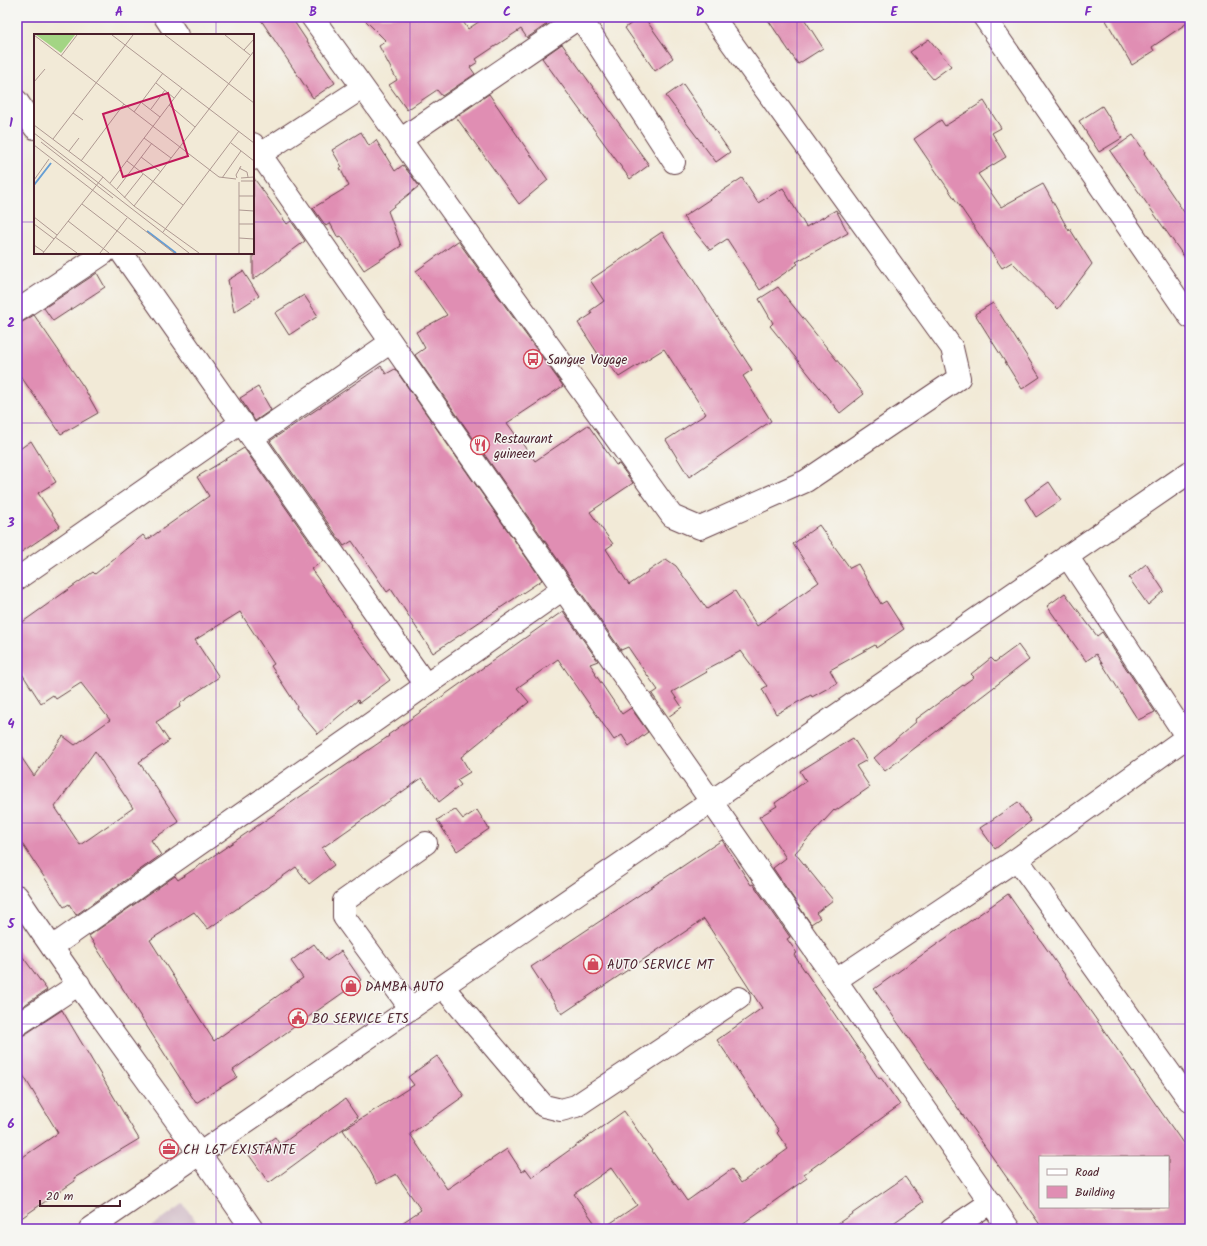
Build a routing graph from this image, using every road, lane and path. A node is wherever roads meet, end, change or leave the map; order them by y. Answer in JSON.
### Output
{"nodes":[{"id":1,"x":165,"y":17,"type":"edge"},
{"id":2,"x":312,"y":17,"type":"edge"},
{"id":3,"x":580,"y":17,"type":"edge"},
{"id":4,"x":714,"y":17,"type":"edge"},
{"id":5,"x":984,"y":17,"type":"edge"},
{"id":6,"x":176,"y":34,"type":"edge"},
{"id":7,"x":362,"y":88,"type":"junction"},
{"id":8,"x":17,"y":102,"type":"edge"},
{"id":9,"x":34,"y":127,"type":"edge"},
{"id":10,"x":400,"y":140,"type":"junction"},
{"id":11,"x":256,"y":153,"type":"edge"},
{"id":12,"x":674,"y":162,"type":"dead end"},
{"id":13,"x":102,"y":254,"type":"edge"},
{"id":14,"x":123,"y":254,"type":"edge"},
{"id":15,"x":17,"y":311,"type":"edge"},
{"id":16,"x":1190,"y":316,"type":"edge"},
{"id":17,"x":391,"y":342,"type":"junction"},
{"id":18,"x":247,"y":430,"type":"junction"},
{"id":19,"x":1190,"y":472,"type":"edge"},
{"id":20,"x":1067,"y":556,"type":"junction"},
{"id":21,"x":17,"y":579,"type":"edge"},
{"id":22,"x":563,"y":589,"type":"junction"},
{"id":23,"x":426,"y":685,"type":"junction"},
{"id":24,"x":1188,"y":739,"type":"edge"},
{"id":25,"x":711,"y":801,"type":"junction"},
{"id":26,"x":426,"y":843,"type":"dead end"},
{"id":27,"x":1017,"y":859,"type":"junction"},
{"id":28,"x":17,"y":896,"type":"edge"},
{"id":29,"x":52,"y":947,"type":"junction"},
{"id":30,"x":836,"y":980,"type":"junction"},
{"id":31,"x":78,"y":984,"type":"junction"},
{"id":32,"x":443,"y":987,"type":"junction"},
{"id":33,"x":739,"y":998,"type":"dead end"},
{"id":34,"x":410,"y":1009,"type":"junction"},
{"id":35,"x":17,"y":1025,"type":"edge"},
{"id":36,"x":1190,"y":1101,"type":"edge"},
{"id":37,"x":200,"y":1153,"type":"junction"},
{"id":38,"x":991,"y":1202,"type":"junction"},
{"id":39,"x":90,"y":1229,"type":"edge"},
{"id":40,"x":252,"y":1229,"type":"edge"},
{"id":41,"x":952,"y":1229,"type":"edge"},
{"id":42,"x":1010,"y":1229,"type":"edge"}],
"edges":[{"from":1,"to":6,"type":"street"},
{"from":2,"to":7,"type":"street"},
{"from":3,"to":10,"type":"street"},
{"from":3,"to":12,"type":"street"},
{"from":4,"to":10,"type":"street"},
{"from":5,"to":16,"type":"street"},
{"from":7,"to":10,"type":"street"},
{"from":7,"to":11,"type":"street"},
{"from":8,"to":9,"type":"street"},
{"from":11,"to":17,"type":"street"},
{"from":13,"to":15,"type":"street"},
{"from":14,"to":18,"type":"street"},
{"from":17,"to":18,"type":"street"},
{"from":17,"to":22,"type":"street"},
{"from":18,"to":21,"type":"street"},
{"from":18,"to":23,"type":"street"},
{"from":19,"to":20,"type":"street"},
{"from":20,"to":24,"type":"street"},
{"from":20,"to":25,"type":"street"},
{"from":22,"to":23,"type":"street"},
{"from":22,"to":25,"type":"street"},
{"from":23,"to":29,"type":"street"},
{"from":24,"to":27,"type":"street"},
{"from":25,"to":30,"type":"street"},
{"from":25,"to":32,"type":"street"},
{"from":26,"to":34,"type":"street"},
{"from":27,"to":30,"type":"street"},
{"from":27,"to":36,"type":"street"},
{"from":28,"to":29,"type":"street"},
{"from":29,"to":31,"type":"street"},
{"from":30,"to":38,"type":"street"},
{"from":31,"to":35,"type":"street"},
{"from":31,"to":37,"type":"street"},
{"from":32,"to":33,"type":"street"},
{"from":32,"to":34,"type":"street"},
{"from":34,"to":37,"type":"street"},
{"from":37,"to":39,"type":"street"},
{"from":37,"to":40,"type":"street"},
{"from":38,"to":41,"type":"street"},
{"from":38,"to":42,"type":"street"}]}
